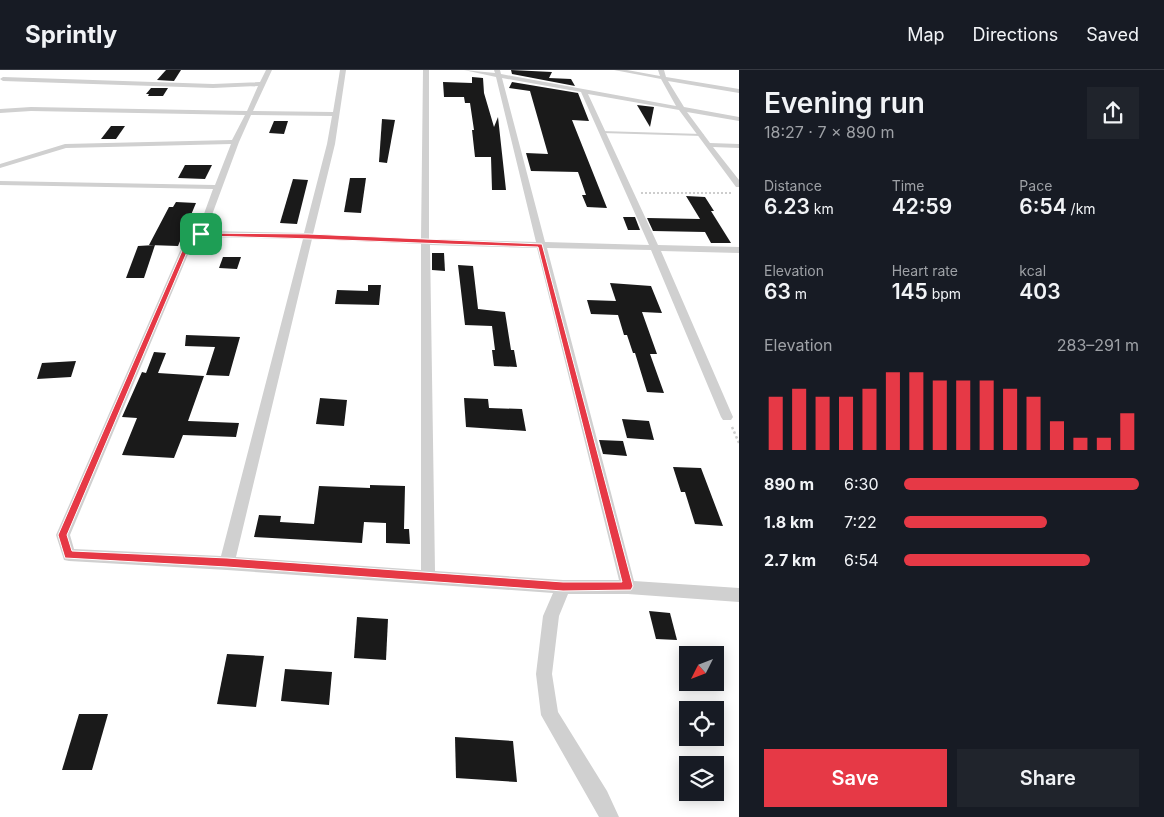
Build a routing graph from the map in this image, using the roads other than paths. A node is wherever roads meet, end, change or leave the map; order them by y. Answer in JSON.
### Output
{"nodes":[{"id":1,"x":269,"y":70,"type":"edge"},
{"id":2,"x":344,"y":70,"type":"edge"},
{"id":3,"x":426,"y":70,"type":"edge"},
{"id":4,"x":466,"y":70,"type":"edge"},
{"id":5,"x":617,"y":70,"type":"edge"},
{"id":6,"x":497,"y":73,"type":"edge"},
{"id":7,"x":661,"y":74,"type":"edge"},
{"id":8,"x":3,"y":79,"type":"dead end"},
{"id":9,"x":262,"y":84,"type":"junction"},
{"id":10,"x":739,"y":91,"type":"edge"},
{"id":11,"x":584,"y":92,"type":"junction"},
{"id":12,"x":682,"y":108,"type":"junction"},
{"id":13,"x":0,"y":111,"type":"edge"},
{"id":14,"x":247,"y":113,"type":"junction"},
{"id":15,"x":336,"y":114,"type":"junction"},
{"id":16,"x":739,"y":119,"type":"edge"},
{"id":17,"x":602,"y":132,"type":"junction"},
{"id":18,"x":702,"y":135,"type":"junction"},
{"id":19,"x":235,"y":142,"type":"junction"},
{"id":20,"x":709,"y":145,"type":"junction"},
{"id":21,"x":739,"y":146,"type":"edge"},
{"id":22,"x":0,"y":166,"type":"edge"},
{"id":23,"x":0,"y":183,"type":"edge"},
{"id":24,"x":739,"y":185,"type":"edge"},
{"id":25,"x":218,"y":187,"type":"junction"},
{"id":26,"x":201,"y":234,"type":"junction"},
{"id":27,"x":308,"y":236,"type":"junction"},
{"id":28,"x":425,"y":242,"type":"junction"},
{"id":29,"x":540,"y":246,"type":"junction"},
{"id":30,"x":655,"y":248,"type":"junction"},
{"id":31,"x":739,"y":250,"type":"edge"},
{"id":32,"x":727,"y":417,"type":"road end"},
{"id":33,"x":227,"y":562,"type":"junction"},
{"id":34,"x":428,"y":577,"type":"junction"},
{"id":35,"x":628,"y":586,"type":"junction"},
{"id":36,"x":563,"y":587,"type":"junction"},
{"id":37,"x":739,"y":595,"type":"edge"},
{"id":38,"x":609,"y":817,"type":"edge"}],
"edges":[{"from":1,"to":9,"type":"street"},
{"from":2,"to":15,"type":"street"},
{"from":3,"to":28,"type":"street"},
{"from":4,"to":6,"type":"street"},
{"from":5,"to":7,"type":"street"},
{"from":6,"to":11,"type":"street"},
{"from":6,"to":29,"type":"street"},
{"from":7,"to":10,"type":"street"},
{"from":7,"to":12,"type":"street"},
{"from":8,"to":9,"type":"street"},
{"from":9,"to":14,"type":"street"},
{"from":11,"to":12,"type":"street"},
{"from":11,"to":17,"type":"street"},
{"from":12,"to":16,"type":"street"},
{"from":12,"to":18,"type":"street"},
{"from":13,"to":14,"type":"street"},
{"from":14,"to":15,"type":"street"},
{"from":14,"to":19,"type":"street"},
{"from":15,"to":27,"type":"street"},
{"from":17,"to":18,"type":"lane"},
{"from":17,"to":30,"type":"street"},
{"from":18,"to":20,"type":"street"},
{"from":19,"to":22,"type":"street"},
{"from":19,"to":25,"type":"street"},
{"from":20,"to":21,"type":"street"},
{"from":20,"to":24,"type":"street"},
{"from":23,"to":25,"type":"street"},
{"from":25,"to":26,"type":"street"},
{"from":26,"to":27,"type":"street"},
{"from":26,"to":33,"type":"street"},
{"from":27,"to":28,"type":"street"},
{"from":27,"to":33,"type":"street"},
{"from":28,"to":29,"type":"street"},
{"from":28,"to":34,"type":"street"},
{"from":29,"to":30,"type":"street"},
{"from":29,"to":35,"type":"street"},
{"from":30,"to":31,"type":"street"},
{"from":30,"to":32,"type":"street"},
{"from":33,"to":34,"type":"street"},
{"from":34,"to":36,"type":"street"},
{"from":35,"to":36,"type":"street"},
{"from":35,"to":37,"type":"street"},
{"from":36,"to":38,"type":"street"}]}
